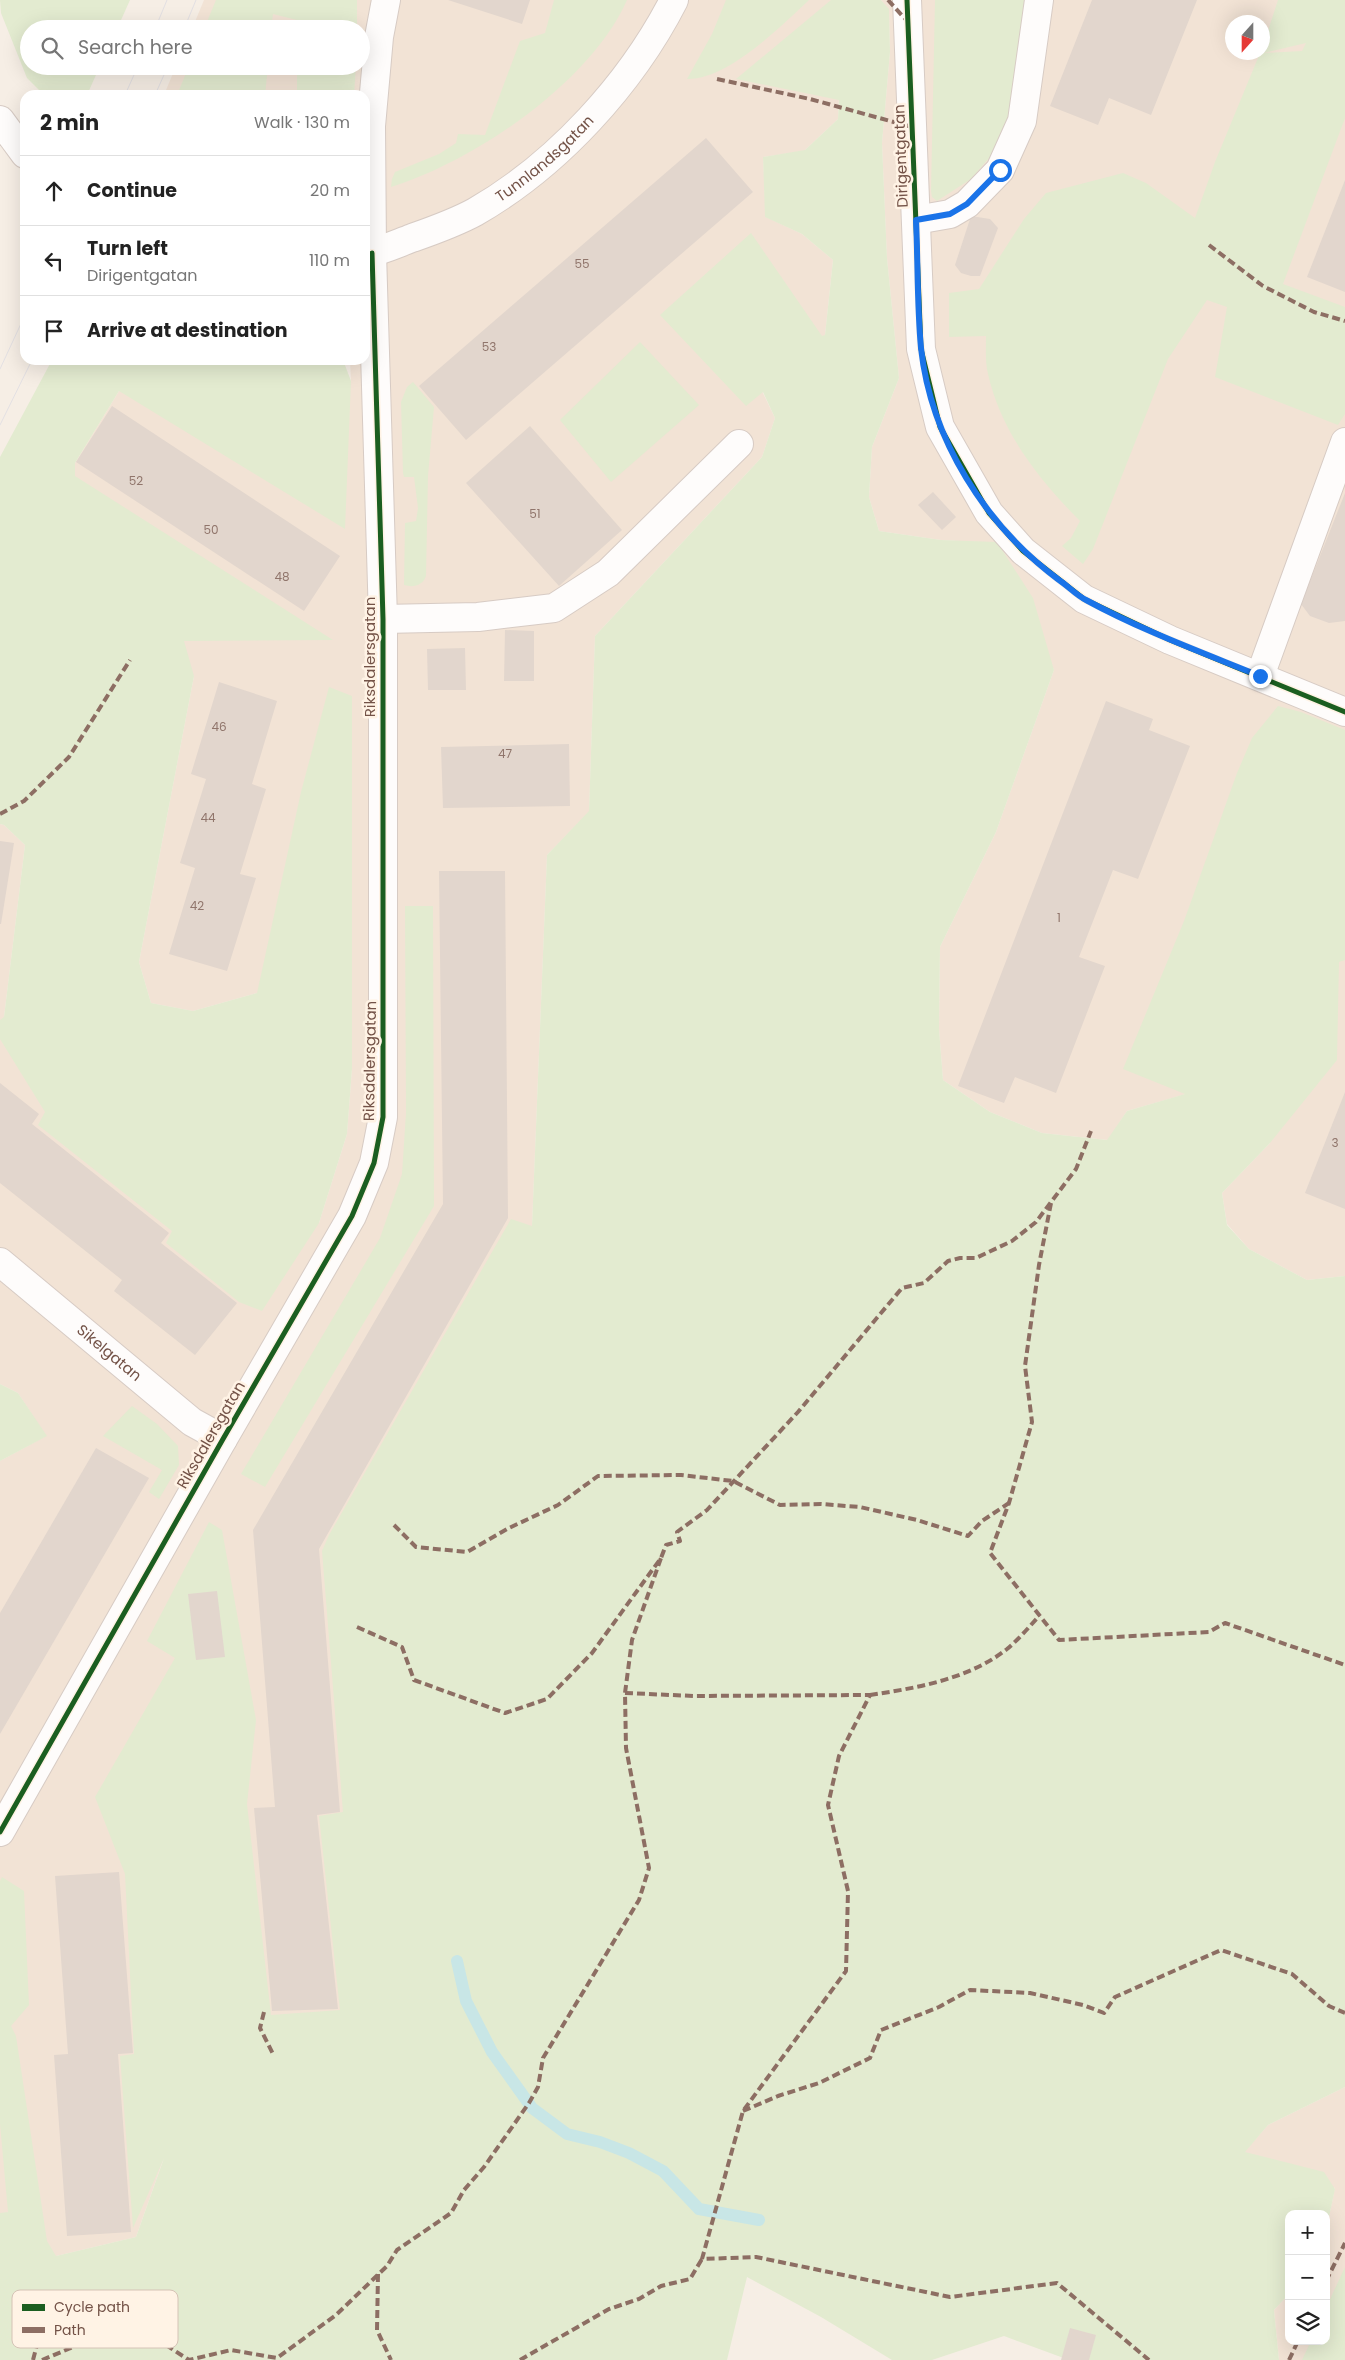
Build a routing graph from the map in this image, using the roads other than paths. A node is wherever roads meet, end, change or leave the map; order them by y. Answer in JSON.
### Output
{"nodes":[{"id":1,"x":386,"y":0,"type":"edge"},
{"id":2,"x":674,"y":0,"type":"edge"},
{"id":3,"x":907,"y":0,"type":"edge"},
{"id":4,"x":1039,"y":0,"type":"edge"},
{"id":5,"x":0,"y":120,"type":"edge"},
{"id":6,"x":20,"y":147,"type":"edge"},
{"id":7,"x":370,"y":169,"type":"edge"},
{"id":8,"x":916,"y":220,"type":"junction"},
{"id":9,"x":370,"y":253,"type":"edge"},
{"id":10,"x":370,"y":303,"type":"edge"},
{"id":11,"x":1345,"y":442,"type":"edge"},
{"id":12,"x":739,"y":444,"type":"dead end"},
{"id":13,"x":383,"y":619,"type":"junction"},
{"id":14,"x":1260,"y":676,"type":"junction"},
{"id":15,"x":1345,"y":712,"type":"edge"},
{"id":16,"x":0,"y":1262,"type":"edge"},
{"id":17,"x":222,"y":1439,"type":"junction"},
{"id":18,"x":0,"y":1832,"type":"edge"}],
"edges":[{"from":1,"to":7,"type":"street","name":"Riksdalersgatan"},
{"from":2,"to":9,"type":"street","name":"Tunnlandsgatan"},
{"from":3,"to":8,"type":"street","name":"Dirigentgatan"},
{"from":4,"to":8,"type":"street"},
{"from":5,"to":6,"type":"street"},
{"from":8,"to":14,"type":"street","name":"Dirigentgatan"},
{"from":10,"to":13,"type":"street","name":"Riksdalersgatan"},
{"from":11,"to":14,"type":"street"},
{"from":12,"to":13,"type":"street"},
{"from":13,"to":17,"type":"street","name":"Riksdalersgatan"},
{"from":14,"to":15,"type":"street","name":"Dirigentgatan"},
{"from":16,"to":17,"type":"street","name":"Sikelgatan"},
{"from":17,"to":18,"type":"street","name":"Riksdalersgatan"}]}
